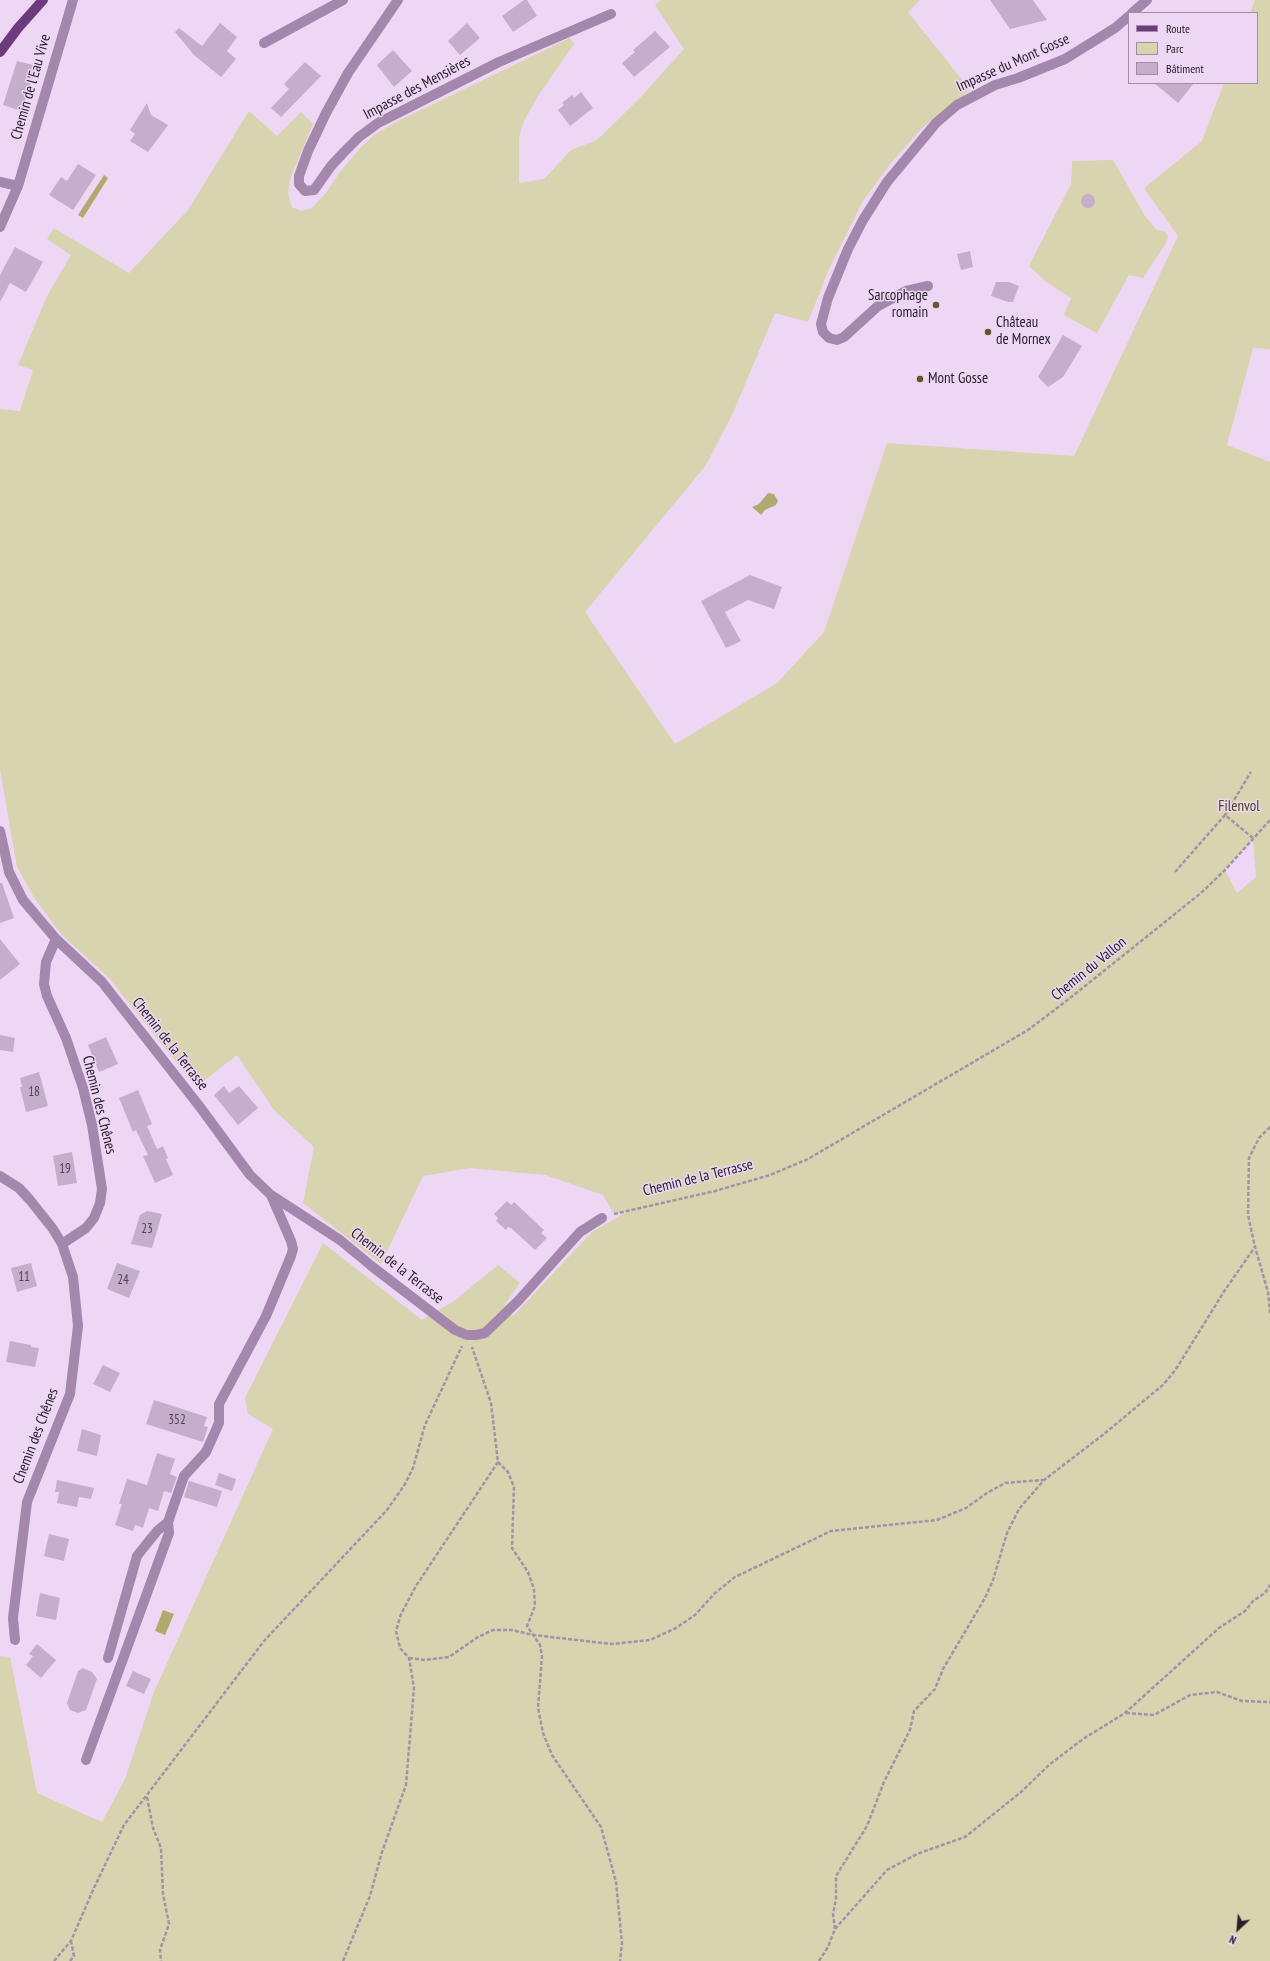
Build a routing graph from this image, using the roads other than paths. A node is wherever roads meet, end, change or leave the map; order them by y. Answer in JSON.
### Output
{"nodes":[{"id":1,"x":43,"y":0,"type":"edge"},
{"id":2,"x":72,"y":0,"type":"edge"},
{"id":3,"x":343,"y":0,"type":"edge"},
{"id":4,"x":398,"y":0,"type":"edge"},
{"id":5,"x":1147,"y":0,"type":"edge"},
{"id":6,"x":1133,"y":12,"type":"edge"},
{"id":7,"x":611,"y":14,"type":"dead end"},
{"id":8,"x":1128,"y":17,"type":"edge"},
{"id":9,"x":264,"y":43,"type":"dead end"},
{"id":10,"x":0,"y":52,"type":"edge"},
{"id":11,"x":0,"y":182,"type":"edge"},
{"id":12,"x":18,"y":186,"type":"junction"},
{"id":13,"x":0,"y":227,"type":"edge"},
{"id":14,"x":928,"y":286,"type":"dead end"},
{"id":15,"x":0,"y":831,"type":"edge"},
{"id":16,"x":56,"y":939,"type":"junction"},
{"id":17,"x":0,"y":1176,"type":"edge"},
{"id":18,"x":271,"y":1195,"type":"junction"},
{"id":19,"x":602,"y":1218,"type":"road end"},
{"id":20,"x":62,"y":1244,"type":"junction"},
{"id":21,"x":168,"y":1522,"type":"junction"},
{"id":22,"x":15,"y":1640,"type":"dead end"},
{"id":23,"x":108,"y":1658,"type":"dead end"},
{"id":24,"x":86,"y":1760,"type":"dead end"}],
"edges":[{"from":1,"to":10,"type":"main road"},
{"from":2,"to":12,"type":"street","name":"Chemin de l'Eau Vive"},
{"from":3,"to":9,"type":"street"},
{"from":4,"to":7,"type":"street","name":"Impasse des Mensières"},
{"from":5,"to":6,"type":"street"},
{"from":8,"to":14,"type":"street","name":"Impasse du Mont Gosse"},
{"from":11,"to":12,"type":"street"},
{"from":12,"to":13,"type":"street","name":"Chemin de l'Eau Vive"},
{"from":15,"to":16,"type":"street","name":"Chemin de la Terrasse"},
{"from":16,"to":18,"type":"street","name":"Chemin de la Terrasse"},
{"from":16,"to":20,"type":"street","name":"Chemin des Chênes"},
{"from":17,"to":20,"type":"street","name":"Chemin des Chênes"},
{"from":18,"to":19,"type":"street","name":"Chemin de la Terrasse"},
{"from":18,"to":21,"type":"street"},
{"from":20,"to":22,"type":"street","name":"Chemin des Chênes"},
{"from":21,"to":23,"type":"street"},
{"from":21,"to":24,"type":"street"}]}
